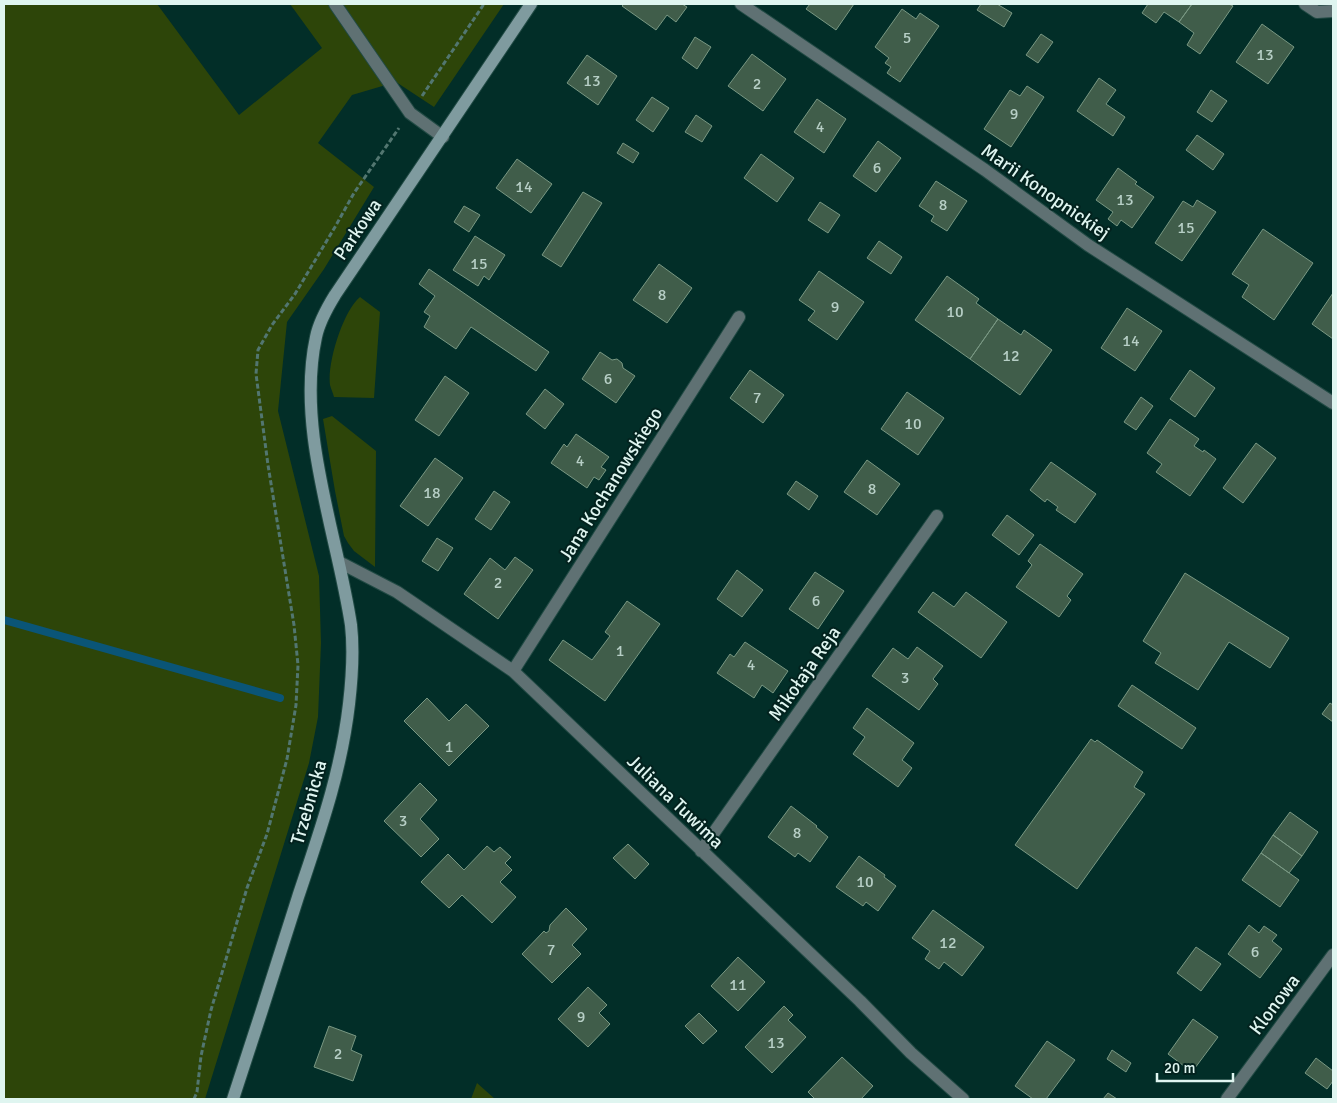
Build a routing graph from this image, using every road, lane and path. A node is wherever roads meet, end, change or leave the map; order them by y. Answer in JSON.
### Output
{"nodes":[{"id":1,"x":335,"y":4,"type":"edge"},
{"id":2,"x":484,"y":4,"type":"edge"},
{"id":3,"x":531,"y":4,"type":"edge"},
{"id":4,"x":741,"y":4,"type":"edge"},
{"id":5,"x":1305,"y":4,"type":"edge"},
{"id":6,"x":1333,"y":11,"type":"edge"},
{"id":7,"x":410,"y":112,"type":"junction"},
{"id":8,"x":443,"y":137,"type":"junction"},
{"id":9,"x":739,"y":317,"type":"dead end"},
{"id":10,"x":1333,"y":403,"type":"edge"},
{"id":11,"x":327,"y":507,"type":"joint"},
{"id":12,"x":937,"y":516,"type":"dead end"},
{"id":13,"x":339,"y":562,"type":"junction"},
{"id":14,"x":513,"y":671,"type":"junction"},
{"id":15,"x":701,"y":851,"type":"junction"},
{"id":16,"x":1333,"y":955,"type":"edge"},
{"id":17,"x":194,"y":1099,"type":"edge"},
{"id":18,"x":232,"y":1099,"type":"edge"},
{"id":19,"x":963,"y":1099,"type":"edge"},
{"id":20,"x":1226,"y":1099,"type":"edge"}],
"edges":[{"from":1,"to":7,"type":"street"},
{"from":2,"to":7,"type":"path"},
{"from":3,"to":8,"type":"street","name":"Parkowa"},
{"from":4,"to":10,"type":"street","name":"Marii Konopnickiej"},
{"from":5,"to":6,"type":"street"},
{"from":7,"to":8,"type":"street"},
{"from":7,"to":17,"type":"path"},
{"from":8,"to":11,"type":"street","name":"Parkowa"},
{"from":9,"to":14,"type":"street","name":"Jana Kochanowskiego"},
{"from":11,"to":13,"type":"street","name":"Trzebnicka"},
{"from":12,"to":15,"type":"street","name":"Mikołaja Reja"},
{"from":13,"to":14,"type":"street","name":"Juliana Tuwima"},
{"from":13,"to":18,"type":"street","name":"Trzebnicka"},
{"from":14,"to":15,"type":"street","name":"Juliana Tuwima"},
{"from":15,"to":19,"type":"street","name":"Juliana Tuwima"},
{"from":16,"to":20,"type":"street","name":"Klonowa"}]}
